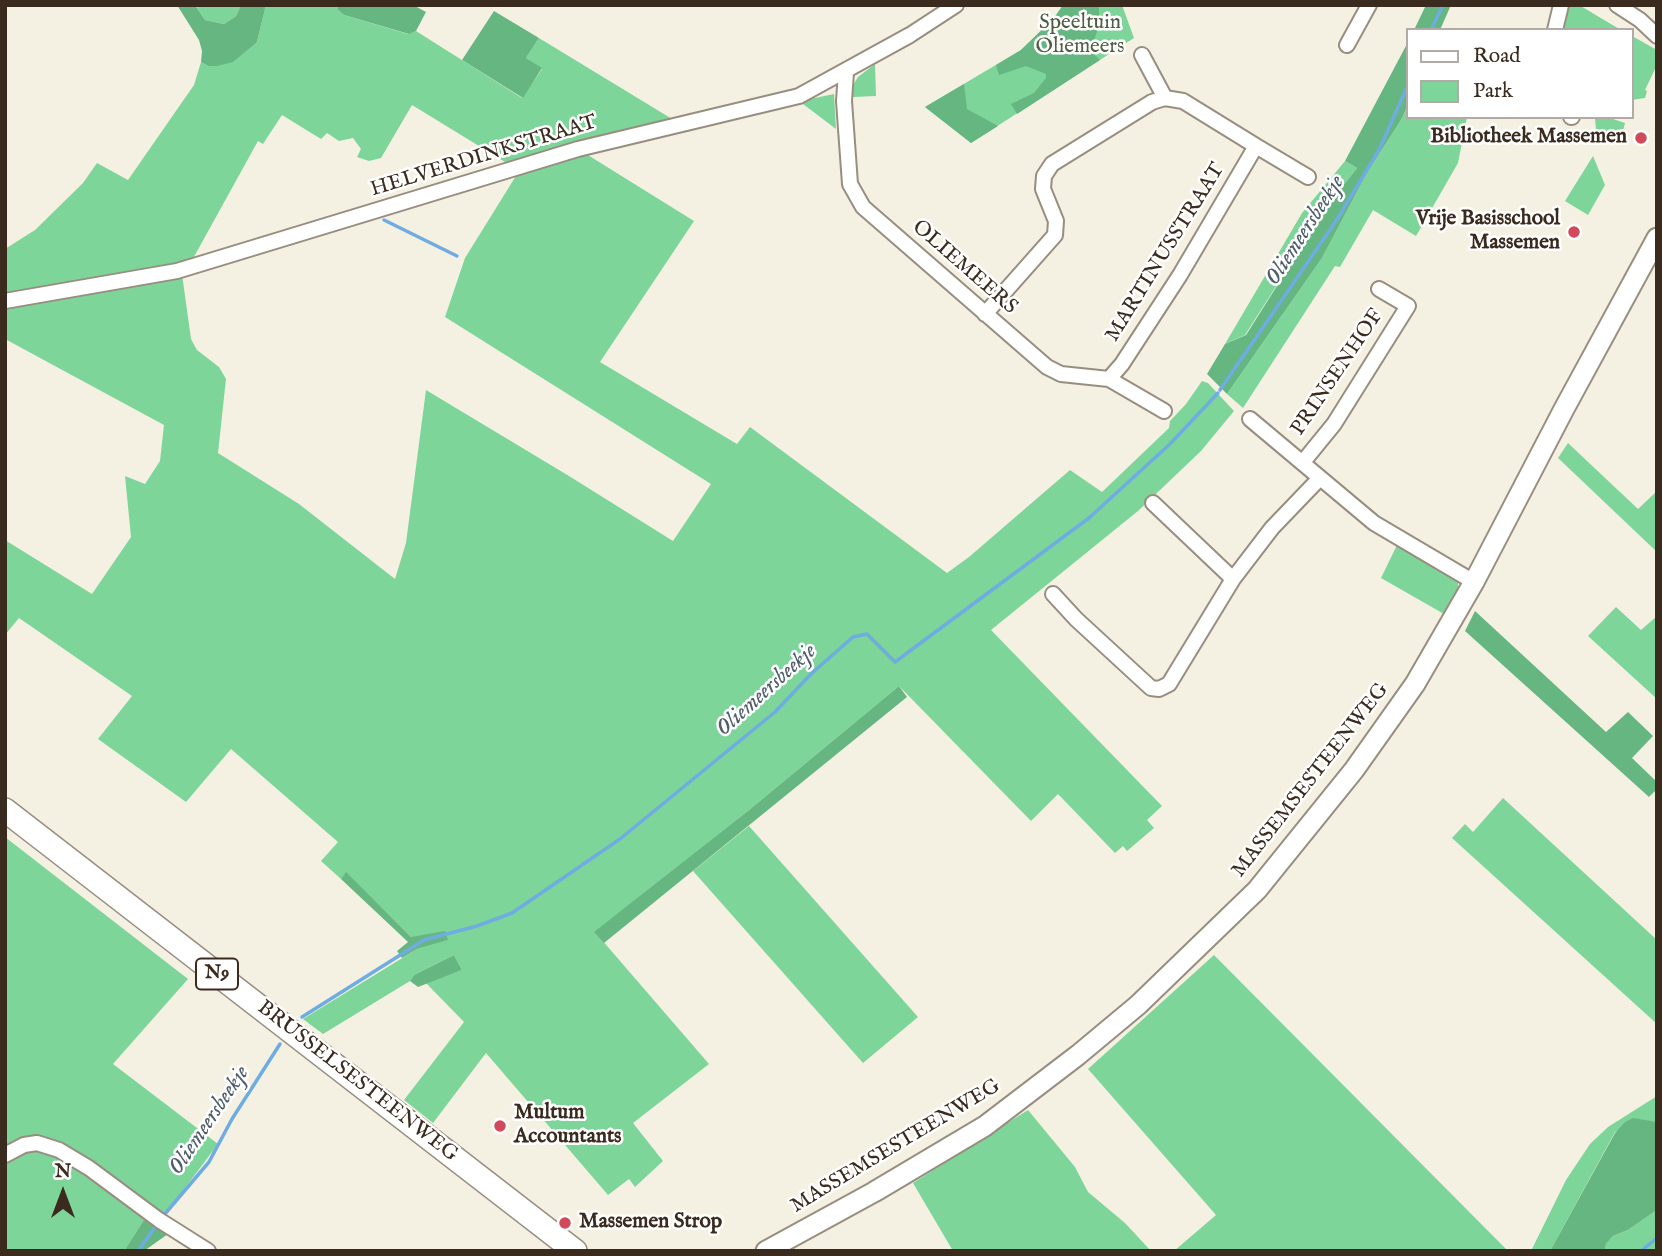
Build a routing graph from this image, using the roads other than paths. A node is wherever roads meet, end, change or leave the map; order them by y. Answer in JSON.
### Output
{"nodes":[{"id":1,"x":956,"y":5,"type":"edge"},
{"id":2,"x":1368,"y":5,"type":"edge"},
{"id":3,"x":1561,"y":5,"type":"edge"},
{"id":4,"x":1617,"y":5,"type":"edge"},
{"id":5,"x":1555,"y":28,"type":"edge"},
{"id":6,"x":1657,"y":36,"type":"edge"},
{"id":7,"x":1346,"y":45,"type":"dead end"},
{"id":8,"x":1142,"y":55,"type":"dead end"},
{"id":9,"x":846,"y":72,"type":"junction"},
{"id":10,"x":1165,"y":98,"type":"junction"},
{"id":11,"x":1256,"y":146,"type":"junction"},
{"id":12,"x":1308,"y":177,"type":"dead end"},
{"id":13,"x":1657,"y":238,"type":"edge"},
{"id":14,"x":1379,"y":289,"type":"dead end"},
{"id":15,"x":5,"y":301,"type":"edge"},
{"id":16,"x":985,"y":314,"type":"junction"},
{"id":17,"x":1109,"y":379,"type":"junction"},
{"id":18,"x":1164,"y":411,"type":"dead end"},
{"id":19,"x":1250,"y":419,"type":"dead end"},
{"id":20,"x":1303,"y":462,"type":"junction"},
{"id":21,"x":1320,"y":478,"type":"junction"},
{"id":22,"x":1153,"y":503,"type":"dead end"},
{"id":23,"x":1233,"y":579,"type":"junction"},
{"id":24,"x":1474,"y":582,"type":"junction"},
{"id":25,"x":1053,"y":594,"type":"dead end"},
{"id":26,"x":5,"y":810,"type":"edge"},
{"id":27,"x":5,"y":1155,"type":"edge"},
{"id":28,"x":208,"y":1251,"type":"edge"},
{"id":29,"x":575,"y":1251,"type":"edge"},
{"id":30,"x":766,"y":1251,"type":"edge"}],
"edges":[{"from":1,"to":9,"type":"street","name":"HELVERDINKSTRAAT"},
{"from":2,"to":7,"type":"street"},
{"from":3,"to":5,"type":"street"},
{"from":4,"to":6,"type":"street"},
{"from":8,"to":10,"type":"street"},
{"from":9,"to":15,"type":"street","name":"HELVERDINKSTRAAT"},
{"from":9,"to":16,"type":"street","name":"OLIEMEERS"},
{"from":10,"to":11,"type":"street"},
{"from":10,"to":16,"type":"street"},
{"from":11,"to":12,"type":"street"},
{"from":11,"to":17,"type":"street","name":"MARTINUSSTRAAT"},
{"from":13,"to":24,"type":"main road","name":"MASSEMSESTEENWEG"},
{"from":14,"to":20,"type":"street","name":"PRINSENHOF"},
{"from":16,"to":17,"type":"street","name":"OLIEMEERS"},
{"from":17,"to":18,"type":"street","name":"OLIEMEERS"},
{"from":19,"to":20,"type":"street","name":"PRINSENHOF"},
{"from":20,"to":21,"type":"street","name":"PRINSENHOF"},
{"from":21,"to":23,"type":"street"},
{"from":21,"to":24,"type":"street","name":"PRINSENHOF"},
{"from":22,"to":23,"type":"street"},
{"from":23,"to":25,"type":"street"},
{"from":24,"to":30,"type":"main road","name":"MASSEMSESTEENWEG"},
{"from":26,"to":29,"type":"main road","name":"BRUSSELSESTEENWEG","number":"N9"},
{"from":27,"to":28,"type":"street"}]}
